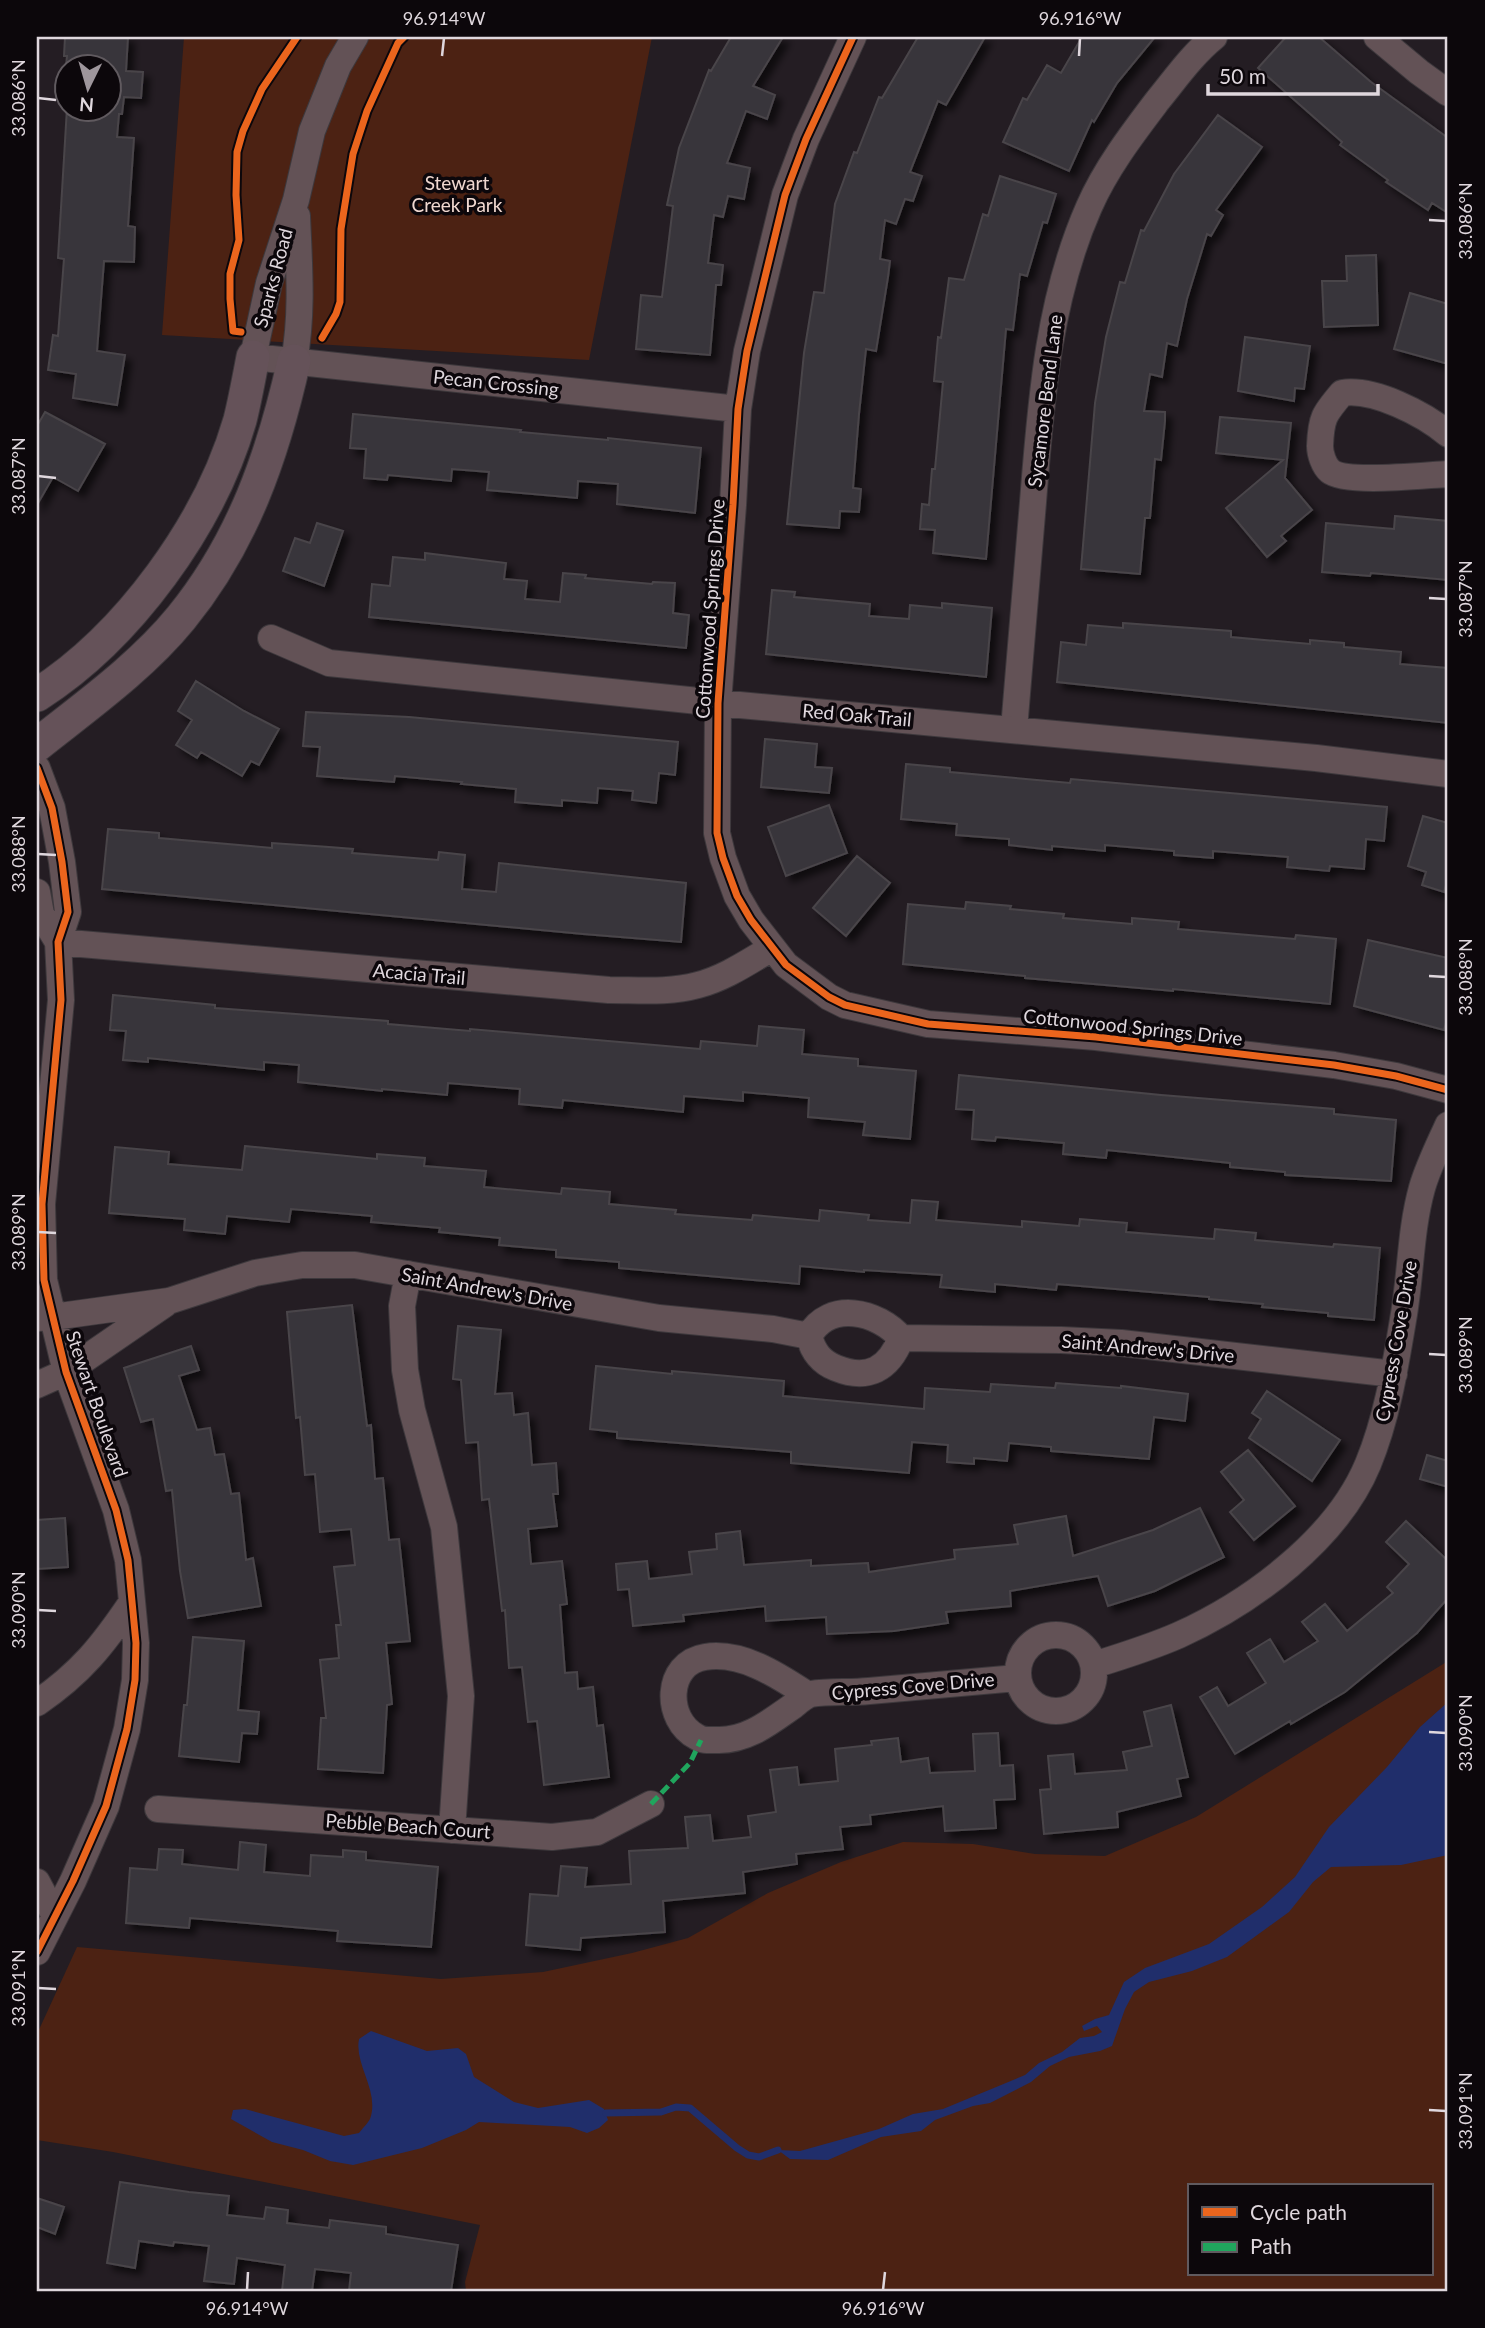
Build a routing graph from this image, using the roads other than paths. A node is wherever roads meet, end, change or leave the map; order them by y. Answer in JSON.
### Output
{"nodes":[{"id":1,"x":355,"y":37,"type":"edge"},
{"id":2,"x":853,"y":37,"type":"edge"},
{"id":3,"x":1214,"y":37,"type":"edge"},
{"id":4,"x":1377,"y":37,"type":"edge"},
{"id":5,"x":1448,"y":93,"type":"edge"},
{"id":6,"x":296,"y":200,"type":"junction"},
{"id":7,"x":253,"y":357,"type":"junction"},
{"id":8,"x":294,"y":361,"type":"junction"},
{"id":9,"x":738,"y":409,"type":"junction"},
{"id":10,"x":1448,"y":434,"type":"edge"},
{"id":11,"x":1448,"y":474,"type":"edge"},
{"id":12,"x":271,"y":638,"type":"dead end"},
{"id":13,"x":37,"y":695,"type":"edge"},
{"id":14,"x":718,"y":703,"type":"junction"},
{"id":15,"x":1014,"y":729,"type":"junction"},
{"id":16,"x":37,"y":745,"type":"edge"},
{"id":17,"x":37,"y":768,"type":"edge"},
{"id":18,"x":1448,"y":774,"type":"edge"},
{"id":19,"x":37,"y":892,"type":"edge"},
{"id":20,"x":58,"y":942,"type":"junction"},
{"id":21,"x":772,"y":948,"type":"junction"},
{"id":22,"x":1448,"y":1090,"type":"edge"},
{"id":23,"x":1448,"y":1125,"type":"edge"},
{"id":24,"x":408,"y":1275,"type":"junction"},
{"id":25,"x":169,"y":1301,"type":"junction"},
{"id":26,"x":45,"y":1317,"type":"edge"},
{"id":27,"x":809,"y":1336,"type":"junction"},
{"id":28,"x":901,"y":1338,"type":"junction"},
{"id":29,"x":66,"y":1372,"type":"junction"},
{"id":30,"x":1394,"y":1374,"type":"junction"},
{"id":31,"x":37,"y":1385,"type":"edge"},
{"id":32,"x":132,"y":1601,"type":"junction"},
{"id":33,"x":1094,"y":1665,"type":"junction"},
{"id":34,"x":1017,"y":1678,"type":"junction"},
{"id":35,"x":808,"y":1695,"type":"junction"},
{"id":36,"x":37,"y":1703,"type":"edge"},
{"id":37,"x":651,"y":1804,"type":"dead end"},
{"id":38,"x":158,"y":1809,"type":"dead end"},
{"id":39,"x":452,"y":1830,"type":"junction"},
{"id":40,"x":37,"y":1882,"type":"edge"},
{"id":41,"x":55,"y":1916,"type":"junction"},
{"id":42,"x":37,"y":1952,"type":"edge"}],
"edges":[{"from":1,"to":6,"type":"street","name":"Sparks Road"},
{"from":2,"to":9,"type":"street","name":"Cottonwood Springs Drive"},
{"from":3,"to":15,"type":"street","name":"Sycamore Bend Lane"},
{"from":4,"to":5,"type":"street"},
{"from":6,"to":7,"type":"street","name":"Sparks Road"},
{"from":6,"to":8,"type":"street","name":"Sparks Road"},
{"from":7,"to":8,"type":"street","name":"Pecan Crossing"},
{"from":7,"to":13,"type":"main road"},
{"from":8,"to":9,"type":"street","name":"Pecan Crossing"},
{"from":8,"to":16,"type":"main road"},
{"from":9,"to":14,"type":"street","name":"Cottonwood Springs Drive"},
{"from":10,"to":11,"type":"street"},
{"from":12,"to":14,"type":"street","name":"Red Oak Trail"},
{"from":14,"to":15,"type":"street","name":"Red Oak Trail"},
{"from":14,"to":21,"type":"street","name":"Cottonwood Springs Drive"},
{"from":15,"to":18,"type":"street","name":"Red Oak Trail"},
{"from":17,"to":20,"type":"street","name":"Stewart Boulevard"},
{"from":19,"to":20,"type":"street","name":"Stewart Boulevard"},
{"from":20,"to":21,"type":"street","name":"Acacia Trail"},
{"from":20,"to":26,"type":"street","name":"Stewart Boulevard"},
{"from":21,"to":22,"type":"street","name":"Cottonwood Springs Drive"},
{"from":23,"to":30,"type":"street","name":"Cypress Cove Drive"},
{"from":24,"to":25,"type":"street","name":"Saint Andrew's Drive"},
{"from":24,"to":27,"type":"street","name":"Saint Andrew's Drive"},
{"from":24,"to":39,"type":"street"},
{"from":25,"to":26,"type":"street"},
{"from":25,"to":29,"type":"street"},
{"from":26,"to":29,"type":"street","name":"Stewart Boulevard"},
{"from":27,"to":28,"type":"street"},
{"from":27,"to":28,"type":"street"},
{"from":28,"to":30,"type":"street","name":"Saint Andrew's Drive"},
{"from":29,"to":31,"type":"street"},
{"from":29,"to":32,"type":"street","name":"Stewart Boulevard"},
{"from":30,"to":33,"type":"street","name":"Cypress Cove Drive"},
{"from":32,"to":36,"type":"street"},
{"from":32,"to":41,"type":"street","name":"Stewart Boulevard"},
{"from":33,"to":34,"type":"street","name":"Cypress Cove Drive"},
{"from":33,"to":34,"type":"street","name":"Cypress Cove Drive"},
{"from":34,"to":35,"type":"street","name":"Cypress Cove Drive"},
{"from":35,"to":35,"type":"street","name":"Cypress Cove Drive"},
{"from":37,"to":39,"type":"street","name":"Pebble Beach Court"},
{"from":38,"to":39,"type":"street","name":"Pebble Beach Court"},
{"from":40,"to":41,"type":"street"},
{"from":41,"to":42,"type":"street","name":"Stewart Boulevard"}]}
